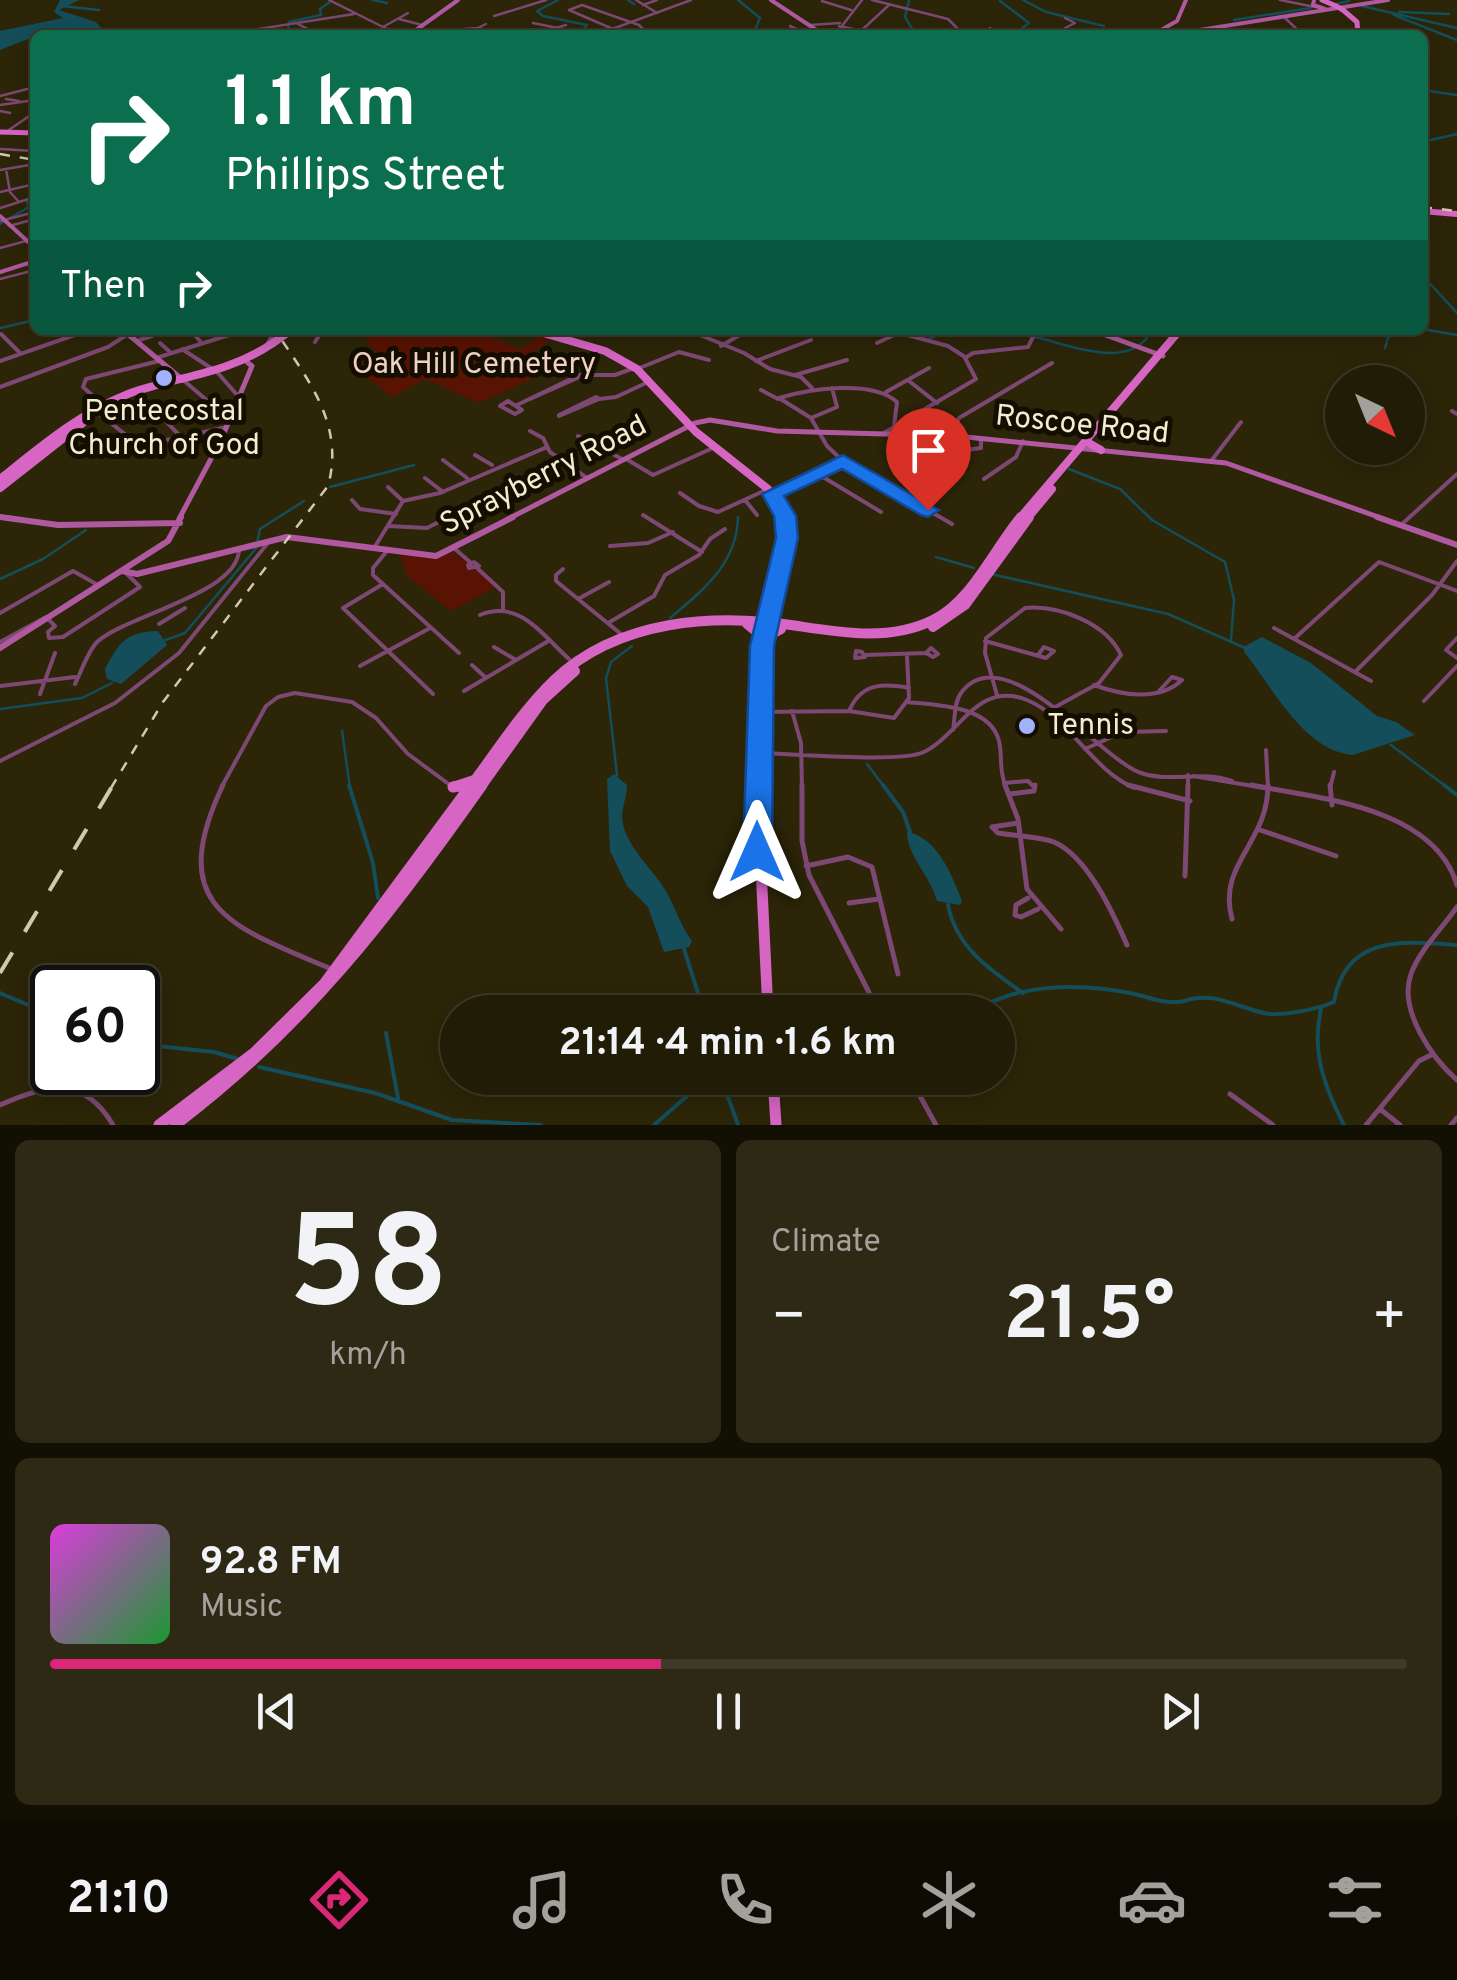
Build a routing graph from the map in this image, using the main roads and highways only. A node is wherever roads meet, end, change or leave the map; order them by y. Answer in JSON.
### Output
{"nodes":[{"id":1,"x":1322,"y":0,"type":"edge"},
{"id":2,"x":1358,"y":30,"type":"edge"},
{"id":3,"x":2,"y":133,"type":"edge"},
{"id":4,"x":30,"y":133,"type":"edge"},
{"id":5,"x":1428,"y":212,"type":"edge"},
{"id":6,"x":1457,"y":214,"type":"edge"},
{"id":7,"x":283,"y":335,"type":"edge"},
{"id":8,"x":552,"y":335,"type":"edge"},
{"id":9,"x":1177,"y":335,"type":"edge"},
{"id":10,"x":101,"y":409,"type":"junction"},
{"id":11,"x":1061,"y":446,"type":"road end"},
{"id":12,"x":1078,"y":448,"type":"junction"},
{"id":13,"x":1101,"y":450,"type":"road end"},
{"id":14,"x":0,"y":483,"type":"edge"},
{"id":15,"x":767,"y":620,"type":"junction"},
{"id":16,"x":747,"y":622,"type":"junction"},
{"id":17,"x":782,"y":626,"type":"junction"},
{"id":18,"x":764,"y":638,"type":"junction"},
{"id":19,"x":626,"y":639,"type":"junction"},
{"id":20,"x":760,"y":712,"type":"joint"},
{"id":21,"x":483,"y":771,"type":"junction"},
{"id":22,"x":452,"y":787,"type":"road end"},
{"id":23,"x":467,"y":798,"type":"junction"},
{"id":24,"x":339,"y":973,"type":"junction"},
{"id":25,"x":767,"y":995,"type":"edge"},
{"id":26,"x":773,"y":1095,"type":"edge"},
{"id":27,"x":159,"y":1125,"type":"edge"},
{"id":28,"x":175,"y":1125,"type":"edge"},
{"id":29,"x":776,"y":1125,"type":"edge"}],
"edges":[{"from":1,"to":2,"type":"main road","bridge":true},
{"from":3,"to":4,"type":"main road"},
{"from":5,"to":6,"type":"main road"},
{"from":7,"to":10,"type":"main road","bridge":true},
{"from":8,"to":15,"type":"main road"},
{"from":9,"to":12,"type":"main road"},
{"from":10,"to":14,"type":"main road"},
{"from":10,"to":14,"type":"main road"},
{"from":11,"to":12,"type":"main road"},
{"from":12,"to":13,"type":"main road"},
{"from":12,"to":17,"type":"main road"},
{"from":15,"to":16,"type":"main road"},
{"from":15,"to":17,"type":"main road"},
{"from":15,"to":18,"type":"main road"},
{"from":16,"to":18,"type":"main road"},
{"from":16,"to":19,"type":"main road"},
{"from":17,"to":18,"type":"main road"},
{"from":18,"to":20,"type":"main road"},
{"from":19,"to":21,"type":"main road"},
{"from":19,"to":23,"type":"main road"},
{"from":20,"to":25,"type":"main road"},
{"from":21,"to":22,"type":"main road"},
{"from":21,"to":23,"type":"main road"},
{"from":23,"to":24,"type":"main road"},
{"from":24,"to":27,"type":"main road"},
{"from":24,"to":28,"type":"main road"},
{"from":26,"to":29,"type":"main road"}]}
